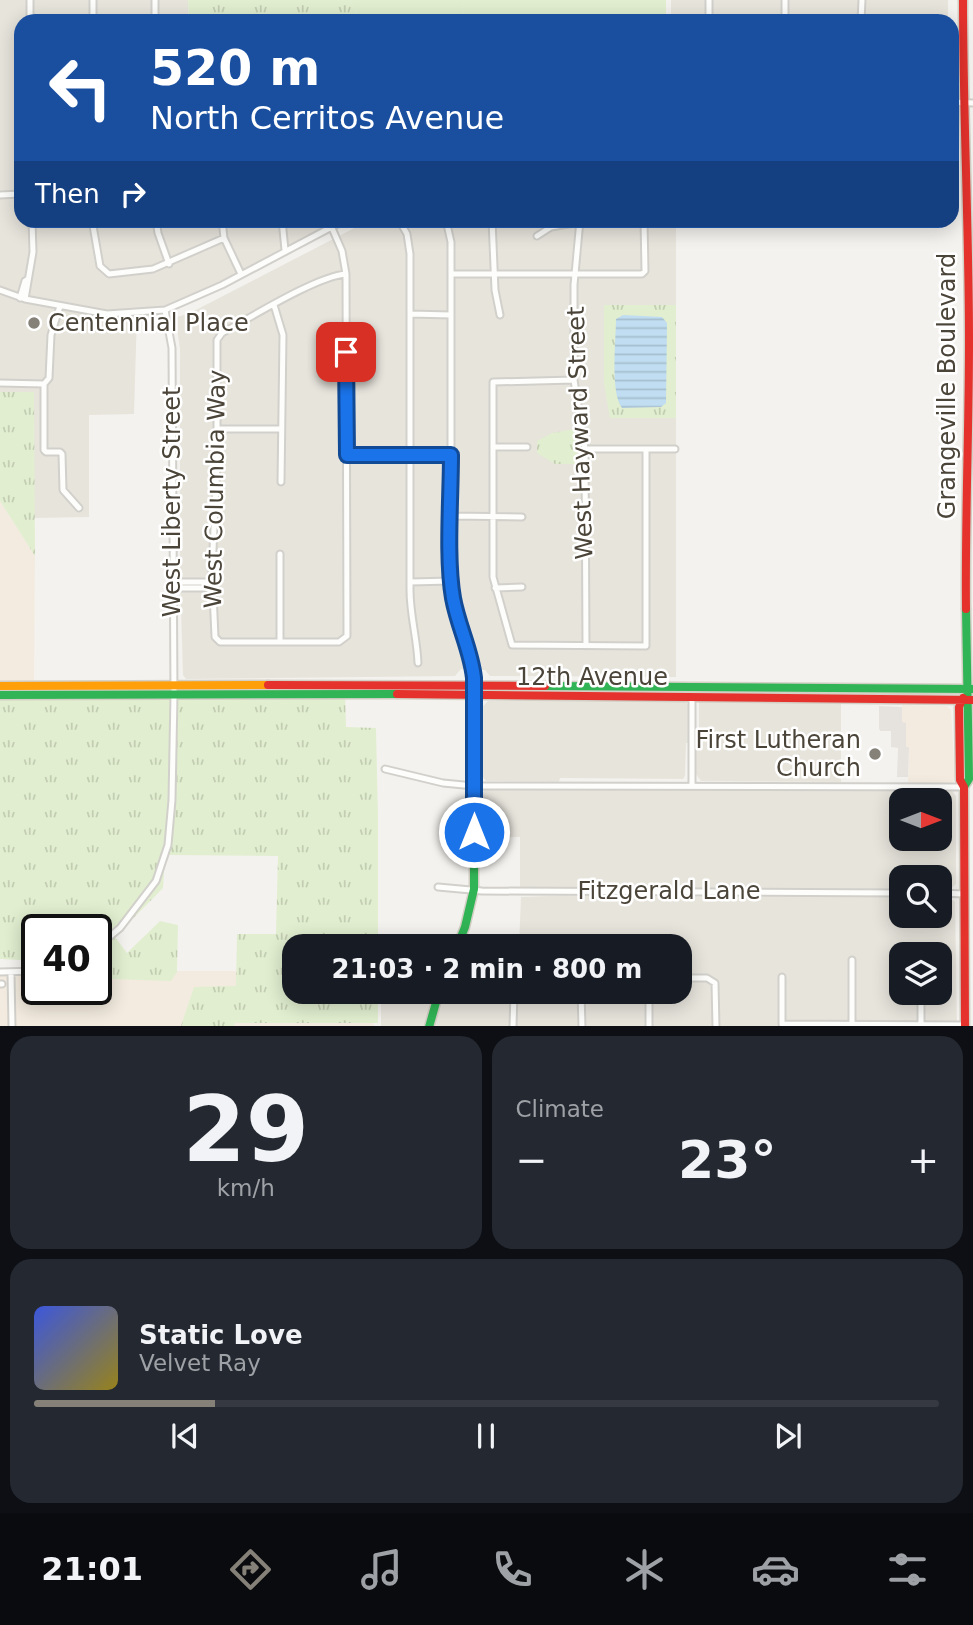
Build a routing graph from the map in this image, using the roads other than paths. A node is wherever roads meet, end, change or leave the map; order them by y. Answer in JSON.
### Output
{"nodes":[{"id":1,"x":963,"y":0,"type":"edge"},
{"id":2,"x":959,"y":102,"type":"edge"},
{"id":3,"x":963,"y":102,"type":"junction"},
{"id":4,"x":973,"y":103,"type":"edge"},
{"id":5,"x":32,"y":228,"type":"edge"},
{"id":6,"x":93,"y":228,"type":"edge"},
{"id":7,"x":157,"y":228,"type":"edge"},
{"id":8,"x":223,"y":228,"type":"edge"},
{"id":9,"x":283,"y":228,"type":"edge"},
{"id":10,"x":332,"y":228,"type":"joint"},
{"id":11,"x":403,"y":228,"type":"edge"},
{"id":12,"x":448,"y":228,"type":"edge"},
{"id":13,"x":492,"y":228,"type":"edge"},
{"id":14,"x":549,"y":228,"type":"edge"},
{"id":15,"x":580,"y":228,"type":"edge"},
{"id":16,"x":644,"y":228,"type":"edge"},
{"id":17,"x":537,"y":236,"type":"dead end"},
{"id":18,"x":224,"y":238,"type":"junction"},
{"id":19,"x":285,"y":250,"type":"junction"},
{"id":20,"x":169,"y":264,"type":"junction"},
{"id":21,"x":242,"y":274,"type":"junction"},
{"id":22,"x":346,"y":274,"type":"junction"},
{"id":23,"x":451,"y":274,"type":"junction"},
{"id":24,"x":495,"y":274,"type":"junction"},
{"id":25,"x":575,"y":274,"type":"junction"},
{"id":26,"x":0,"y":290,"type":"edge"},
{"id":27,"x":23,"y":299,"type":"junction"},
{"id":28,"x":274,"y":305,"type":"junction"},
{"id":29,"x":60,"y":306,"type":"junction"},
{"id":30,"x":165,"y":310,"type":"junction"},
{"id":31,"x":410,"y":314,"type":"junction"},
{"id":32,"x":451,"y":314,"type":"junction"},
{"id":33,"x":500,"y":315,"type":"dead end"},
{"id":34,"x":971,"y":338,"type":"edge"},
{"id":35,"x":574,"y":380,"type":"junction"},
{"id":36,"x":0,"y":383,"type":"edge"},
{"id":37,"x":44,"y":384,"type":"junction"},
{"id":38,"x":217,"y":429,"type":"junction"},
{"id":39,"x":281,"y":429,"type":"junction"},
{"id":40,"x":493,"y":447,"type":"junction"},
{"id":41,"x":527,"y":447,"type":"dead end"},
{"id":42,"x":585,"y":449,"type":"junction"},
{"id":43,"x":646,"y":449,"type":"junction"},
{"id":44,"x":675,"y":449,"type":"dead end"},
{"id":45,"x":347,"y":455,"type":"junction"},
{"id":46,"x":410,"y":455,"type":"junction"},
{"id":47,"x":451,"y":455,"type":"junction"},
{"id":48,"x":281,"y":482,"type":"dead end"},
{"id":49,"x":79,"y":508,"type":"dead end"},
{"id":50,"x":451,"y":516,"type":"junction"},
{"id":51,"x":493,"y":516,"type":"junction"},
{"id":52,"x":522,"y":517,"type":"dead end"},
{"id":53,"x":281,"y":554,"type":"dead end"},
{"id":54,"x":451,"y":581,"type":"junction"},
{"id":55,"x":410,"y":582,"type":"junction"},
{"id":56,"x":172,"y":585,"type":"junction"},
{"id":57,"x":212,"y":585,"type":"junction"},
{"id":58,"x":522,"y":587,"type":"dead end"},
{"id":59,"x":495,"y":588,"type":"junction"},
{"id":60,"x":280,"y":642,"type":"junction"},
{"id":61,"x":586,"y":646,"type":"junction"},
{"id":62,"x":418,"y":663,"type":"dead end"},
{"id":63,"x":474,"y":685,"type":"junction"},
{"id":64,"x":970,"y":689,"type":"edge"},
{"id":65,"x":0,"y":691,"type":"edge"},
{"id":66,"x":174,"y":691,"type":"junction"},
{"id":67,"x":692,"y":691,"type":"junction"},
{"id":68,"x":474,"y":696,"type":"junction"},
{"id":69,"x":967,"y":700,"type":"edge"},
{"id":70,"x":385,"y":769,"type":"dead end"},
{"id":71,"x":474,"y":786,"type":"junction"},
{"id":72,"x":692,"y":786,"type":"junction"},
{"id":73,"x":964,"y":787,"type":"junction"},
{"id":74,"x":438,"y":887,"type":"dead end"},
{"id":75,"x":474,"y":889,"type":"junction"},
{"id":76,"x":889,"y":893,"type":"edge"},
{"id":77,"x":969,"y":894,"type":"edge"},
{"id":78,"x":462,"y":934,"type":"edge"},
{"id":79,"x":112,"y":935,"type":"edge"},
{"id":80,"x":852,"y":960,"type":"dead end"},
{"id":81,"x":0,"y":972,"type":"edge"},
{"id":82,"x":21,"y":972,"type":"edge"},
{"id":83,"x":11,"y":973,"type":"junction"},
{"id":84,"x":782,"y":977,"type":"dead end"},
{"id":85,"x":692,"y":978,"type":"edge"},
{"id":86,"x":436,"y":1004,"type":"edge"},
{"id":87,"x":514,"y":1004,"type":"edge"},
{"id":88,"x":582,"y":1004,"type":"edge"},
{"id":89,"x":649,"y":1004,"type":"edge"},
{"id":90,"x":921,"y":1005,"type":"edge"},
{"id":91,"x":852,"y":1025,"type":"edge"},
{"id":92,"x":921,"y":1025,"type":"edge"},
{"id":93,"x":12,"y":1026,"type":"edge"},
{"id":94,"x":429,"y":1026,"type":"edge"},
{"id":95,"x":513,"y":1026,"type":"edge"},
{"id":96,"x":582,"y":1026,"type":"edge"},
{"id":97,"x":649,"y":1026,"type":"edge"},
{"id":98,"x":716,"y":1026,"type":"edge"},
{"id":99,"x":965,"y":1026,"type":"edge"}],
"edges":[{"from":1,"to":3,"type":"main road","name":"Grangeville Boulevard"},
{"from":2,"to":3,"type":"street"},
{"from":3,"to":4,"type":"street"},
{"from":3,"to":34,"type":"main road","name":"Grangeville Boulevard"},
{"from":5,"to":27,"type":"street"},
{"from":6,"to":20,"type":"street"},
{"from":7,"to":20,"type":"street"},
{"from":8,"to":18,"type":"street"},
{"from":9,"to":19,"type":"street"},
{"from":10,"to":19,"type":"street"},
{"from":10,"to":22,"type":"street"},
{"from":11,"to":31,"type":"street"},
{"from":12,"to":23,"type":"street"},
{"from":13,"to":24,"type":"street"},
{"from":14,"to":17,"type":"street"},
{"from":15,"to":25,"type":"street","name":"West Hayward Street"},
{"from":16,"to":25,"type":"street"},
{"from":18,"to":20,"type":"street"},
{"from":18,"to":21,"type":"street"},
{"from":19,"to":21,"type":"street"},
{"from":21,"to":30,"type":"street"},
{"from":22,"to":28,"type":"street"},
{"from":22,"to":45,"type":"street"},
{"from":23,"to":24,"type":"street"},
{"from":23,"to":32,"type":"street"},
{"from":24,"to":25,"type":"street"},
{"from":24,"to":33,"type":"street"},
{"from":25,"to":35,"type":"street","name":"West Hayward Street"},
{"from":26,"to":27,"type":"street"},
{"from":27,"to":29,"type":"street"},
{"from":28,"to":38,"type":"street","name":"West Columbia Way"},
{"from":28,"to":39,"type":"street"},
{"from":29,"to":30,"type":"street"},
{"from":29,"to":37,"type":"street"},
{"from":30,"to":56,"type":"street","name":"West Liberty Street"},
{"from":31,"to":32,"type":"street"},
{"from":31,"to":46,"type":"street"},
{"from":32,"to":47,"type":"street"},
{"from":34,"to":64,"type":"main road","name":"Grangeville Boulevard"},
{"from":35,"to":40,"type":"street"},
{"from":35,"to":42,"type":"street","name":"West Hayward Street"},
{"from":36,"to":37,"type":"street"},
{"from":37,"to":49,"type":"street"},
{"from":38,"to":39,"type":"street"},
{"from":38,"to":57,"type":"street","name":"West Columbia Way"},
{"from":39,"to":48,"type":"street"},
{"from":40,"to":41,"type":"street"},
{"from":40,"to":51,"type":"street"},
{"from":42,"to":43,"type":"street"},
{"from":42,"to":61,"type":"street","name":"West Hayward Street"},
{"from":43,"to":44,"type":"street"},
{"from":43,"to":61,"type":"street"},
{"from":45,"to":46,"type":"street"},
{"from":45,"to":60,"type":"street"},
{"from":46,"to":47,"type":"street"},
{"from":46,"to":55,"type":"street"},
{"from":47,"to":50,"type":"street"},
{"from":50,"to":51,"type":"street"},
{"from":50,"to":54,"type":"street"},
{"from":51,"to":52,"type":"street"},
{"from":51,"to":59,"type":"street"},
{"from":53,"to":60,"type":"street"},
{"from":54,"to":55,"type":"street"},
{"from":54,"to":63,"type":"street"},
{"from":55,"to":62,"type":"street"},
{"from":56,"to":57,"type":"street"},
{"from":56,"to":66,"type":"street","name":"West Liberty Street"},
{"from":57,"to":60,"type":"street","name":"West Columbia Way"},
{"from":58,"to":59,"type":"street"},
{"from":59,"to":61,"type":"street"},
{"from":63,"to":66,"type":"main road","name":"12th Avenue"},
{"from":63,"to":67,"type":"main road","name":"12th Avenue"},
{"from":63,"to":68,"type":"main road"},
{"from":64,"to":67,"type":"main road","name":"12th Avenue"},
{"from":64,"to":69,"type":"main road"},
{"from":65,"to":66,"type":"main road","name":"12th Avenue"},
{"from":65,"to":66,"type":"main road","name":"12th Avenue"},
{"from":66,"to":68,"type":"main road","name":"12th Avenue"},
{"from":66,"to":79,"type":"street","name":"West Liberty Street"},
{"from":67,"to":68,"type":"main road","name":"12th Avenue"},
{"from":67,"to":69,"type":"main road","name":"12th Avenue"},
{"from":67,"to":72,"type":"street"},
{"from":68,"to":71,"type":"main road"},
{"from":69,"to":73,"type":"main road"},
{"from":70,"to":71,"type":"street"},
{"from":71,"to":72,"type":"street"},
{"from":71,"to":75,"type":"main road"},
{"from":72,"to":73,"type":"street"},
{"from":73,"to":77,"type":"main road"},
{"from":74,"to":75,"type":"street","name":"Fitzgerald Lane"},
{"from":75,"to":76,"type":"street","name":"Fitzgerald Lane"},
{"from":75,"to":78,"type":"main road"},
{"from":77,"to":99,"type":"main road"},
{"from":80,"to":91,"type":"street"},
{"from":81,"to":83,"type":"street"},
{"from":82,"to":83,"type":"street"},
{"from":83,"to":93,"type":"street"},
{"from":84,"to":91,"type":"street"},
{"from":85,"to":98,"type":"street"},
{"from":86,"to":94,"type":"main road"},
{"from":87,"to":95,"type":"street"},
{"from":88,"to":96,"type":"street"},
{"from":89,"to":97,"type":"street"},
{"from":90,"to":92,"type":"street"},
{"from":91,"to":92,"type":"street"},
{"from":92,"to":99,"type":"street"}]}
